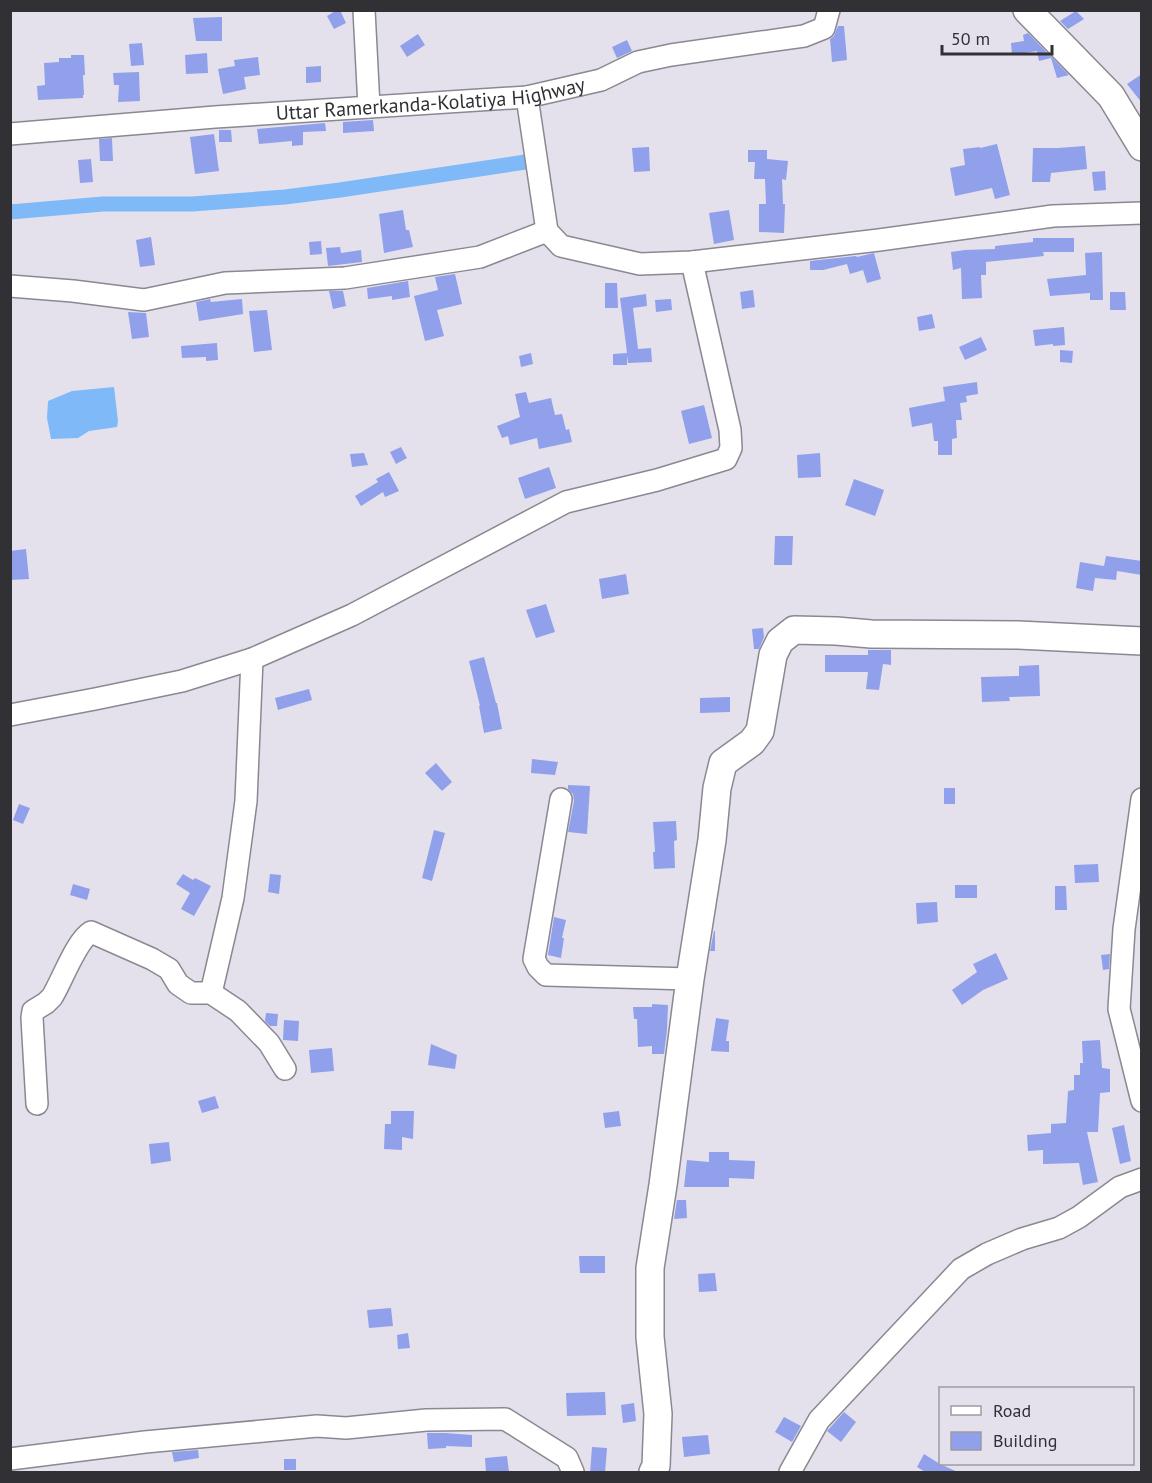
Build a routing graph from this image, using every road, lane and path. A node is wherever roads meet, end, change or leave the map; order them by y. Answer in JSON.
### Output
{"nodes":[{"id":1,"x":364,"y":10,"type":"edge"},
{"id":2,"x":829,"y":10,"type":"edge"},
{"id":3,"x":1027,"y":10,"type":"edge"},
{"id":4,"x":527,"y":97,"type":"junction"},
{"id":5,"x":369,"y":108,"type":"junction"},
{"id":6,"x":10,"y":134,"type":"edge"},
{"id":7,"x":1142,"y":147,"type":"edge"},
{"id":8,"x":1142,"y":213,"type":"edge"},
{"id":9,"x":547,"y":231,"type":"junction"},
{"id":10,"x":692,"y":262,"type":"junction"},
{"id":11,"x":10,"y":286,"type":"edge"},
{"id":12,"x":1142,"y":641,"type":"edge"},
{"id":13,"x":252,"y":659,"type":"junction"},
{"id":14,"x":10,"y":715,"type":"edge"},
{"id":15,"x":561,"y":799,"type":"dead end"},
{"id":16,"x":1142,"y":799,"type":"edge"},
{"id":17,"x":690,"y":979,"type":"junction"},
{"id":18,"x":211,"y":993,"type":"junction"},
{"id":19,"x":285,"y":1069,"type":"dead end"},
{"id":20,"x":1142,"y":1101,"type":"edge"},
{"id":21,"x":37,"y":1104,"type":"dead end"},
{"id":22,"x":1142,"y":1179,"type":"edge"},
{"id":23,"x":10,"y":1459,"type":"edge"},
{"id":24,"x":573,"y":1473,"type":"edge"},
{"id":25,"x":653,"y":1473,"type":"edge"},
{"id":26,"x":790,"y":1473,"type":"edge"}],
"edges":[{"from":1,"to":5,"type":"street"},
{"from":2,"to":4,"type":"street","name":"Uttar Ramerkanda-Kolatiya Highway"},
{"from":3,"to":7,"type":"main road"},
{"from":4,"to":5,"type":"street","name":"Uttar Ramerkanda-Kolatiya Highway"},
{"from":4,"to":9,"type":"street"},
{"from":5,"to":6,"type":"street","name":"Uttar Ramerkanda-Kolatiya Highway"},
{"from":8,"to":10,"type":"street"},
{"from":9,"to":10,"type":"street"},
{"from":9,"to":11,"type":"street"},
{"from":10,"to":13,"type":"street"},
{"from":12,"to":17,"type":"main road"},
{"from":13,"to":14,"type":"street"},
{"from":13,"to":18,"type":"street"},
{"from":15,"to":17,"type":"street"},
{"from":16,"to":20,"type":"street"},
{"from":17,"to":25,"type":"main road"},
{"from":18,"to":19,"type":"street"},
{"from":18,"to":21,"type":"street"},
{"from":22,"to":26,"type":"street"},
{"from":23,"to":24,"type":"street"}]}
